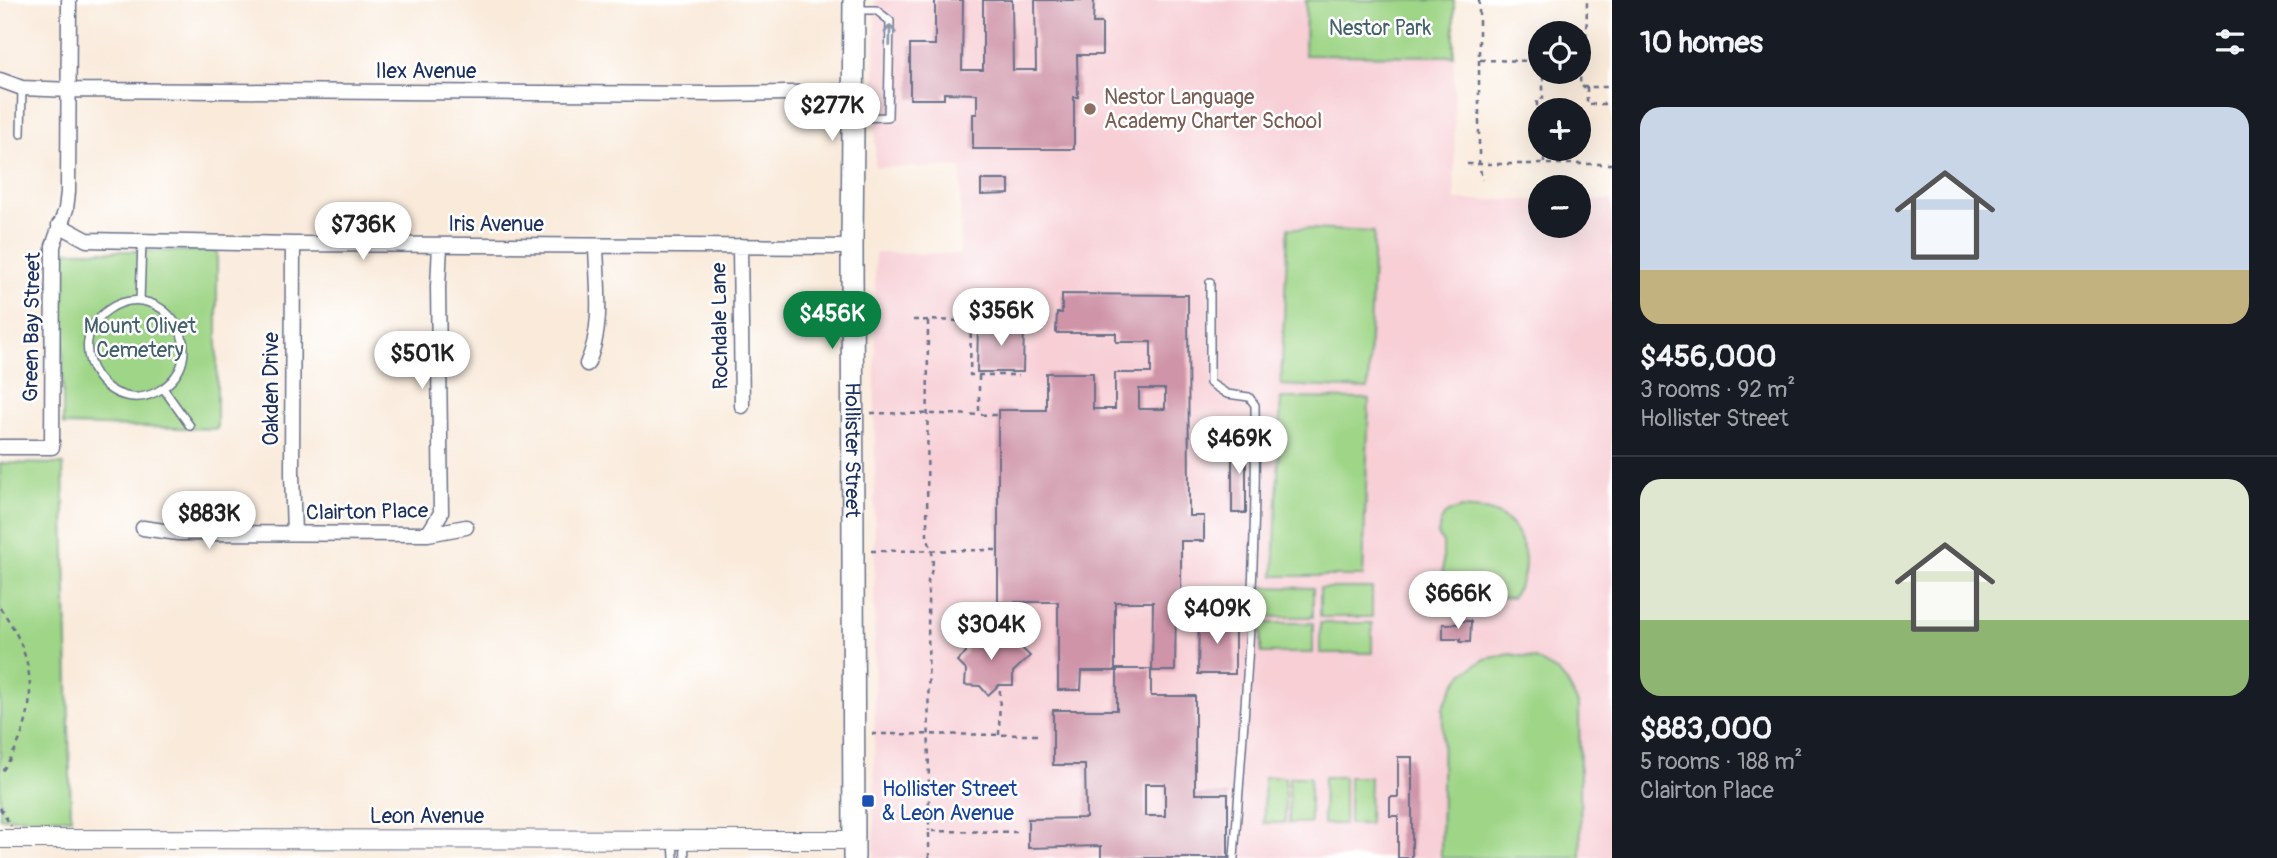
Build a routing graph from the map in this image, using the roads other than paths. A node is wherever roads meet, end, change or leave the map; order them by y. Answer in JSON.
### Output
{"nodes":[{"id":1,"x":69,"y":0,"type":"edge"},
{"id":2,"x":854,"y":5,"type":"edge"},
{"id":3,"x":0,"y":80,"type":"edge"},
{"id":4,"x":22,"y":88,"type":"junction"},
{"id":5,"x":69,"y":90,"type":"junction"},
{"id":6,"x":854,"y":92,"type":"junction"},
{"id":7,"x":853,"y":118,"type":"junction"},
{"id":8,"x":21,"y":134,"type":"dead end"},
{"id":9,"x":59,"y":225,"type":"junction"},
{"id":10,"x":142,"y":241,"type":"junction"},
{"id":11,"x":293,"y":244,"type":"junction"},
{"id":12,"x":440,"y":245,"type":"junction"},
{"id":13,"x":596,"y":246,"type":"junction"},
{"id":14,"x":740,"y":246,"type":"junction"},
{"id":15,"x":852,"y":247,"type":"junction"},
{"id":16,"x":1210,"y":282,"type":"dead end"},
{"id":17,"x":140,"y":301,"type":"junction"},
{"id":18,"x":587,"y":364,"type":"dead end"},
{"id":19,"x":163,"y":388,"type":"junction"},
{"id":20,"x":742,"y":406,"type":"dead end"},
{"id":21,"x":190,"y":426,"type":"dead end"},
{"id":22,"x":0,"y":447,"type":"edge"},
{"id":23,"x":466,"y":527,"type":"dead end"},
{"id":24,"x":143,"y":528,"type":"dead end"},
{"id":25,"x":294,"y":533,"type":"junction"},
{"id":26,"x":428,"y":534,"type":"junction"},
{"id":27,"x":0,"y":839,"type":"edge"},
{"id":28,"x":679,"y":839,"type":"junction"},
{"id":29,"x":854,"y":849,"type":"edge"},
{"id":30,"x":674,"y":858,"type":"edge"},
{"id":31,"x":685,"y":858,"type":"edge"},
{"id":32,"x":1234,"y":858,"type":"edge"}],
"edges":[{"from":1,"to":5,"type":"street","name":"Green Bay Street"},
{"from":2,"to":6,"type":"main road","name":"Hollister Street"},
{"from":7,"to":2,"type":"lane","one_way":true},
{"from":3,"to":4,"type":"street","name":"Ilex Avenue"},
{"from":4,"to":5,"type":"street","name":"Ilex Avenue"},
{"from":4,"to":8,"type":"lane"},
{"from":5,"to":6,"type":"street","name":"Ilex Avenue"},
{"from":5,"to":9,"type":"street","name":"Green Bay Street"},
{"from":6,"to":7,"type":"main road","name":"Hollister Street"},
{"from":7,"to":15,"type":"main road","name":"Hollister Street"},
{"from":9,"to":10,"type":"street","name":"Iris Avenue"},
{"from":9,"to":22,"type":"street","name":"Green Bay Street"},
{"from":10,"to":11,"type":"street","name":"Iris Avenue"},
{"from":10,"to":17,"type":"lane"},
{"from":11,"to":12,"type":"street","name":"Iris Avenue"},
{"from":11,"to":25,"type":"street","name":"Oakden Drive"},
{"from":12,"to":13,"type":"street","name":"Iris Avenue"},
{"from":12,"to":26,"type":"street"},
{"from":13,"to":14,"type":"street","name":"Iris Avenue"},
{"from":13,"to":18,"type":"street"},
{"from":14,"to":15,"type":"street","name":"Iris Avenue"},
{"from":14,"to":20,"type":"street","name":"Rochdale Lane"},
{"from":15,"to":29,"type":"main road","name":"Hollister Street"},
{"from":16,"to":32,"type":"lane"},
{"from":17,"to":19,"type":"lane"},
{"from":17,"to":19,"type":"lane"},
{"from":19,"to":21,"type":"lane"},
{"from":23,"to":26,"type":"street","name":"Clairton Place"},
{"from":24,"to":25,"type":"street","name":"Clairton Place"},
{"from":25,"to":26,"type":"street","name":"Clairton Place"},
{"from":27,"to":28,"type":"street","name":"Leon Avenue"},
{"from":28,"to":29,"type":"street","name":"Leon Avenue"},
{"from":28,"to":30,"type":"lane"},
{"from":28,"to":31,"type":"lane"}]}
